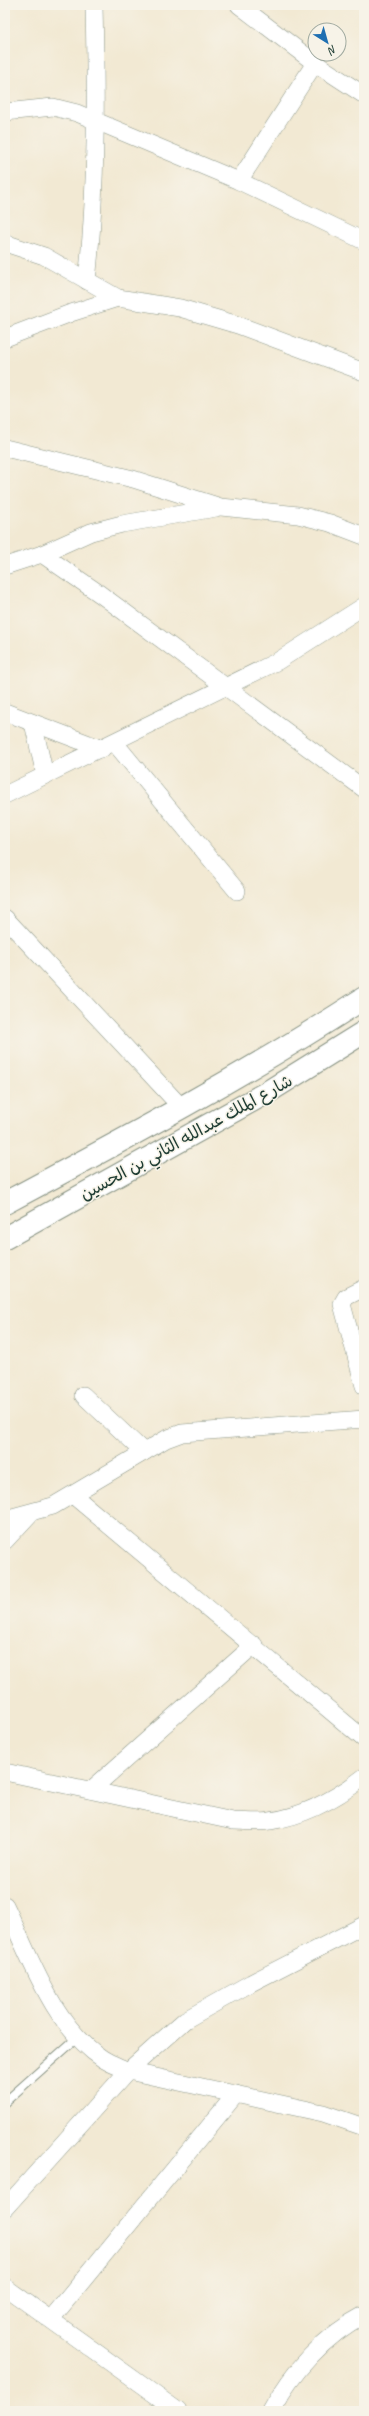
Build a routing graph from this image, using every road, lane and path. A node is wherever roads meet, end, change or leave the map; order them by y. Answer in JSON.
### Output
{"nodes":[{"id":1,"x":94,"y":5,"type":"edge"},
{"id":2,"x":239,"y":5,"type":"edge"},
{"id":3,"x":307,"y":56,"type":"edge"},
{"id":4,"x":315,"y":62,"type":"joint"},
{"id":5,"x":364,"y":95,"type":"edge"},
{"id":6,"x":5,"y":112,"type":"edge"},
{"id":7,"x":96,"y":120,"type":"junction"},
{"id":8,"x":239,"y":181,"type":"junction"},
{"id":9,"x":364,"y":241,"type":"edge"},
{"id":10,"x":5,"y":243,"type":"edge"},
{"id":11,"x":88,"y":281,"type":"junction"},
{"id":12,"x":118,"y":298,"type":"junction"},
{"id":13,"x":5,"y":338,"type":"edge"},
{"id":14,"x":364,"y":372,"type":"edge"},
{"id":15,"x":5,"y":448,"type":"edge"},
{"id":16,"x":221,"y":507,"type":"junction"},
{"id":17,"x":364,"y":536,"type":"edge"},
{"id":18,"x":42,"y":554,"type":"junction"},
{"id":19,"x":5,"y":566,"type":"edge"},
{"id":20,"x":364,"y":606,"type":"edge"},
{"id":21,"x":227,"y":687,"type":"junction"},
{"id":22,"x":5,"y":712,"type":"edge"},
{"id":23,"x":33,"y":723,"type":"junction"},
{"id":24,"x":108,"y":746,"type":"junction"},
{"id":25,"x":45,"y":775,"type":"junction"},
{"id":26,"x":364,"y":789,"type":"edge"},
{"id":27,"x":5,"y":795,"type":"edge"},
{"id":28,"x":237,"y":891,"type":"dead end"},
{"id":29,"x":5,"y":918,"type":"edge"},
{"id":30,"x":364,"y":998,"type":"edge"},
{"id":31,"x":364,"y":1032,"type":"edge"},
{"id":32,"x":182,"y":1108,"type":"junction"},
{"id":33,"x":76,"y":1164,"type":"junction"},
{"id":34,"x":48,"y":1180,"type":"junction"},
{"id":35,"x":92,"y":1190,"type":"junction"},
{"id":36,"x":5,"y":1203,"type":"edge"},
{"id":37,"x":64,"y":1205,"type":"junction"},
{"id":38,"x":5,"y":1238,"type":"edge"},
{"id":39,"x":364,"y":1288,"type":"edge"},
{"id":40,"x":364,"y":1386,"type":"edge"},
{"id":41,"x":83,"y":1395,"type":"dead end"},
{"id":42,"x":364,"y":1419,"type":"edge"},
{"id":43,"x":144,"y":1452,"type":"junction"},
{"id":44,"x":74,"y":1496,"type":"junction"},
{"id":45,"x":30,"y":1514,"type":"junction"},
{"id":46,"x":5,"y":1519,"type":"edge"},
{"id":47,"x":5,"y":1541,"type":"edge"},
{"id":48,"x":254,"y":1645,"type":"junction"},
{"id":49,"x":364,"y":1739,"type":"edge"},
{"id":50,"x":5,"y":1772,"type":"edge"},
{"id":51,"x":364,"y":1777,"type":"edge"},
{"id":52,"x":91,"y":1790,"type":"junction"},
{"id":53,"x":5,"y":1905,"type":"edge"},
{"id":54,"x":364,"y":1925,"type":"edge"},
{"id":55,"x":78,"y":2037,"type":"junction"},
{"id":56,"x":128,"y":2071,"type":"junction"},
{"id":57,"x":236,"y":2094,"type":"junction"},
{"id":58,"x":5,"y":2102,"type":"edge"},
{"id":59,"x":364,"y":2127,"type":"edge"},
{"id":60,"x":5,"y":2208,"type":"edge"},
{"id":61,"x":5,"y":2287,"type":"edge"},
{"id":62,"x":364,"y":2315,"type":"edge"},
{"id":63,"x":51,"y":2319,"type":"junction"},
{"id":64,"x":178,"y":2411,"type":"edge"},
{"id":65,"x":271,"y":2411,"type":"edge"}],
"edges":[{"from":1,"to":7,"type":"street"},
{"from":2,"to":3,"type":"street"},
{"from":4,"to":5,"type":"street"},
{"from":4,"to":8,"type":"street"},
{"from":6,"to":7,"type":"street"},
{"from":7,"to":8,"type":"street"},
{"from":7,"to":11,"type":"street"},
{"from":8,"to":9,"type":"street"},
{"from":10,"to":11,"type":"street"},
{"from":11,"to":12,"type":"street"},
{"from":12,"to":13,"type":"street"},
{"from":12,"to":14,"type":"street"},
{"from":15,"to":16,"type":"street"},
{"from":16,"to":17,"type":"street"},
{"from":16,"to":18,"type":"street"},
{"from":18,"to":19,"type":"street"},
{"from":18,"to":21,"type":"street"},
{"from":20,"to":21,"type":"street"},
{"from":21,"to":24,"type":"street"},
{"from":21,"to":26,"type":"street"},
{"from":22,"to":23,"type":"street"},
{"from":23,"to":24,"type":"street"},
{"from":23,"to":25,"type":"street"},
{"from":24,"to":25,"type":"street"},
{"from":24,"to":28,"type":"street"},
{"from":25,"to":27,"type":"street"},
{"from":29,"to":32,"type":"street"},
{"from":30,"to":32,"type":"main road","name":"شارع الملك عبدالله الثاني بن الحسين"},
{"from":31,"to":35,"type":"main road","name":"شارع الملك عبدالله الثاني بن الحسين"},
{"from":32,"to":33,"type":"main road","name":"شارع الملك عبدالله الثاني بن الحسين"},
{"from":33,"to":34,"type":"main road","name":"شارع الملك عبدالله الثاني بن الحسين"},
{"from":33,"to":35,"type":"main road"},
{"from":34,"to":36,"type":"main road","name":"شارع الملك عبدالله الثاني بن الحسين"},
{"from":34,"to":37,"type":"main road"},
{"from":35,"to":37,"type":"main road","name":"شارع الملك عبدالله الثاني بن الحسين"},
{"from":37,"to":38,"type":"main road","name":"شارع الملك عبدالله الثاني بن الحسين"},
{"from":39,"to":40,"type":"street"},
{"from":41,"to":43,"type":"street"},
{"from":42,"to":43,"type":"street"},
{"from":43,"to":44,"type":"street"},
{"from":44,"to":45,"type":"street"},
{"from":44,"to":48,"type":"street"},
{"from":45,"to":46,"type":"street"},
{"from":45,"to":47,"type":"street"},
{"from":48,"to":49,"type":"street"},
{"from":48,"to":52,"type":"street"},
{"from":50,"to":52,"type":"street"},
{"from":51,"to":52,"type":"street"},
{"from":53,"to":55,"type":"street"},
{"from":54,"to":56,"type":"street"},
{"from":55,"to":56,"type":"street"},
{"from":55,"to":58,"type":"lane"},
{"from":56,"to":57,"type":"street"},
{"from":56,"to":60,"type":"street"},
{"from":57,"to":59,"type":"street"},
{"from":57,"to":63,"type":"street"},
{"from":61,"to":63,"type":"street"},
{"from":62,"to":65,"type":"street"},
{"from":63,"to":64,"type":"street"}]}
